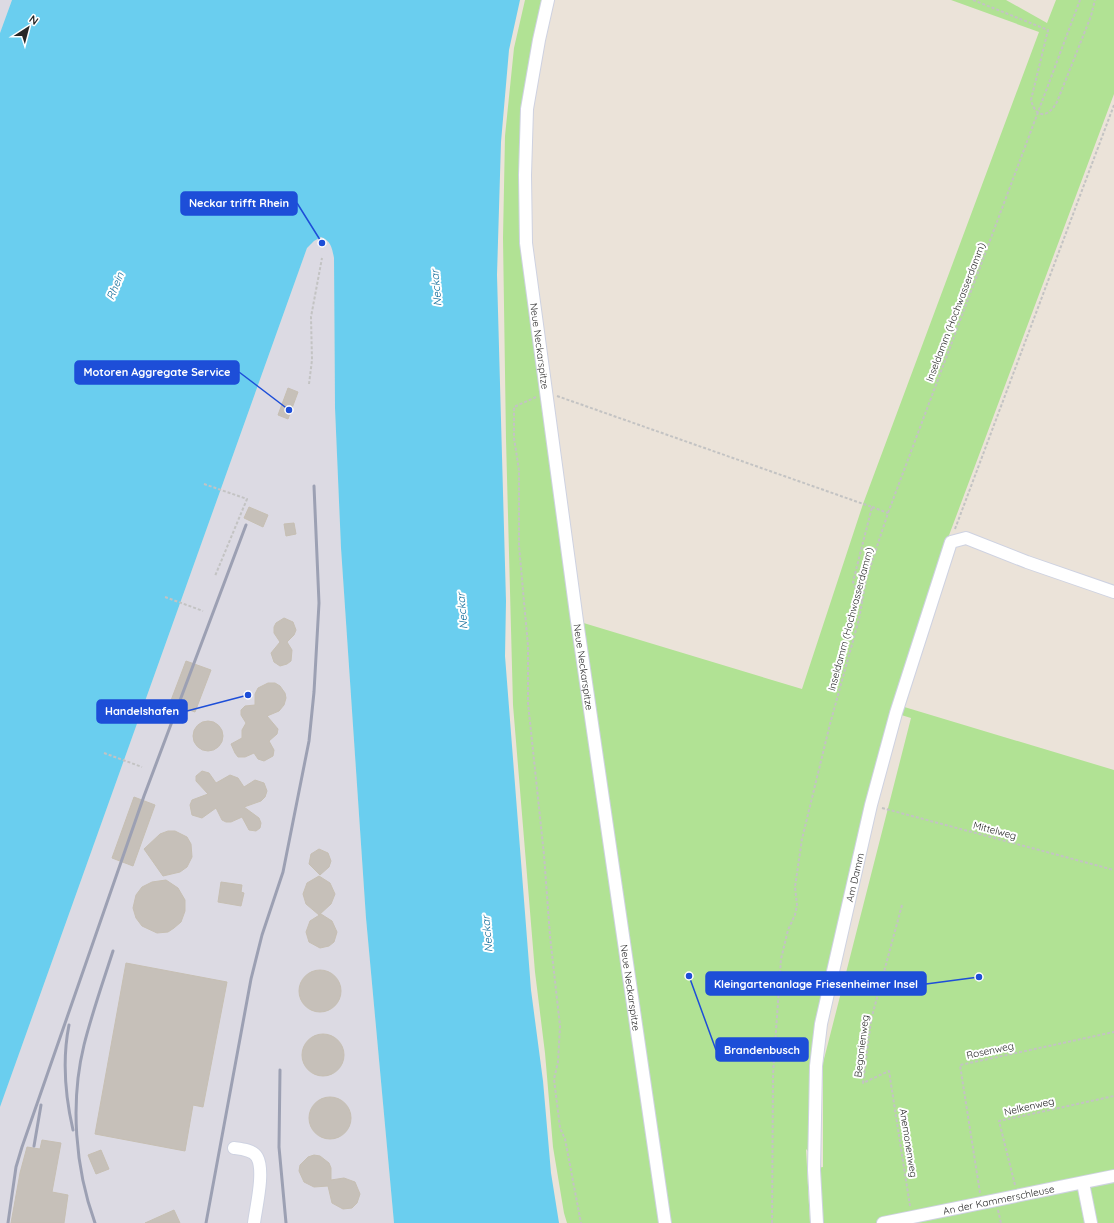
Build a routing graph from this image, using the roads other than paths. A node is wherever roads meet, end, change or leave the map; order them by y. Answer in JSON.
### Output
{"nodes":[{"id":1,"x":548,"y":0,"type":"edge"},
{"id":2,"x":1114,"y":592,"type":"edge"},
{"id":3,"x":234,"y":1148,"type":"dead end"},
{"id":4,"x":1114,"y":1176,"type":"edge"},
{"id":5,"x":1083,"y":1183,"type":"junction"},
{"id":6,"x":254,"y":1223,"type":"edge"},
{"id":7,"x":665,"y":1223,"type":"edge"},
{"id":8,"x":816,"y":1223,"type":"edge"},
{"id":9,"x":883,"y":1223,"type":"edge"},
{"id":10,"x":1092,"y":1223,"type":"edge"}],
"edges":[{"from":1,"to":7,"type":"street","name":"Neue Neckarspitze"},
{"from":2,"to":8,"type":"street","name":"Am Damm"},
{"from":3,"to":6,"type":"street"},
{"from":4,"to":5,"type":"street","name":"An der Kammerschleuse"},
{"from":5,"to":9,"type":"street","name":"An der Kammerschleuse"},
{"from":5,"to":10,"type":"street"}]}
